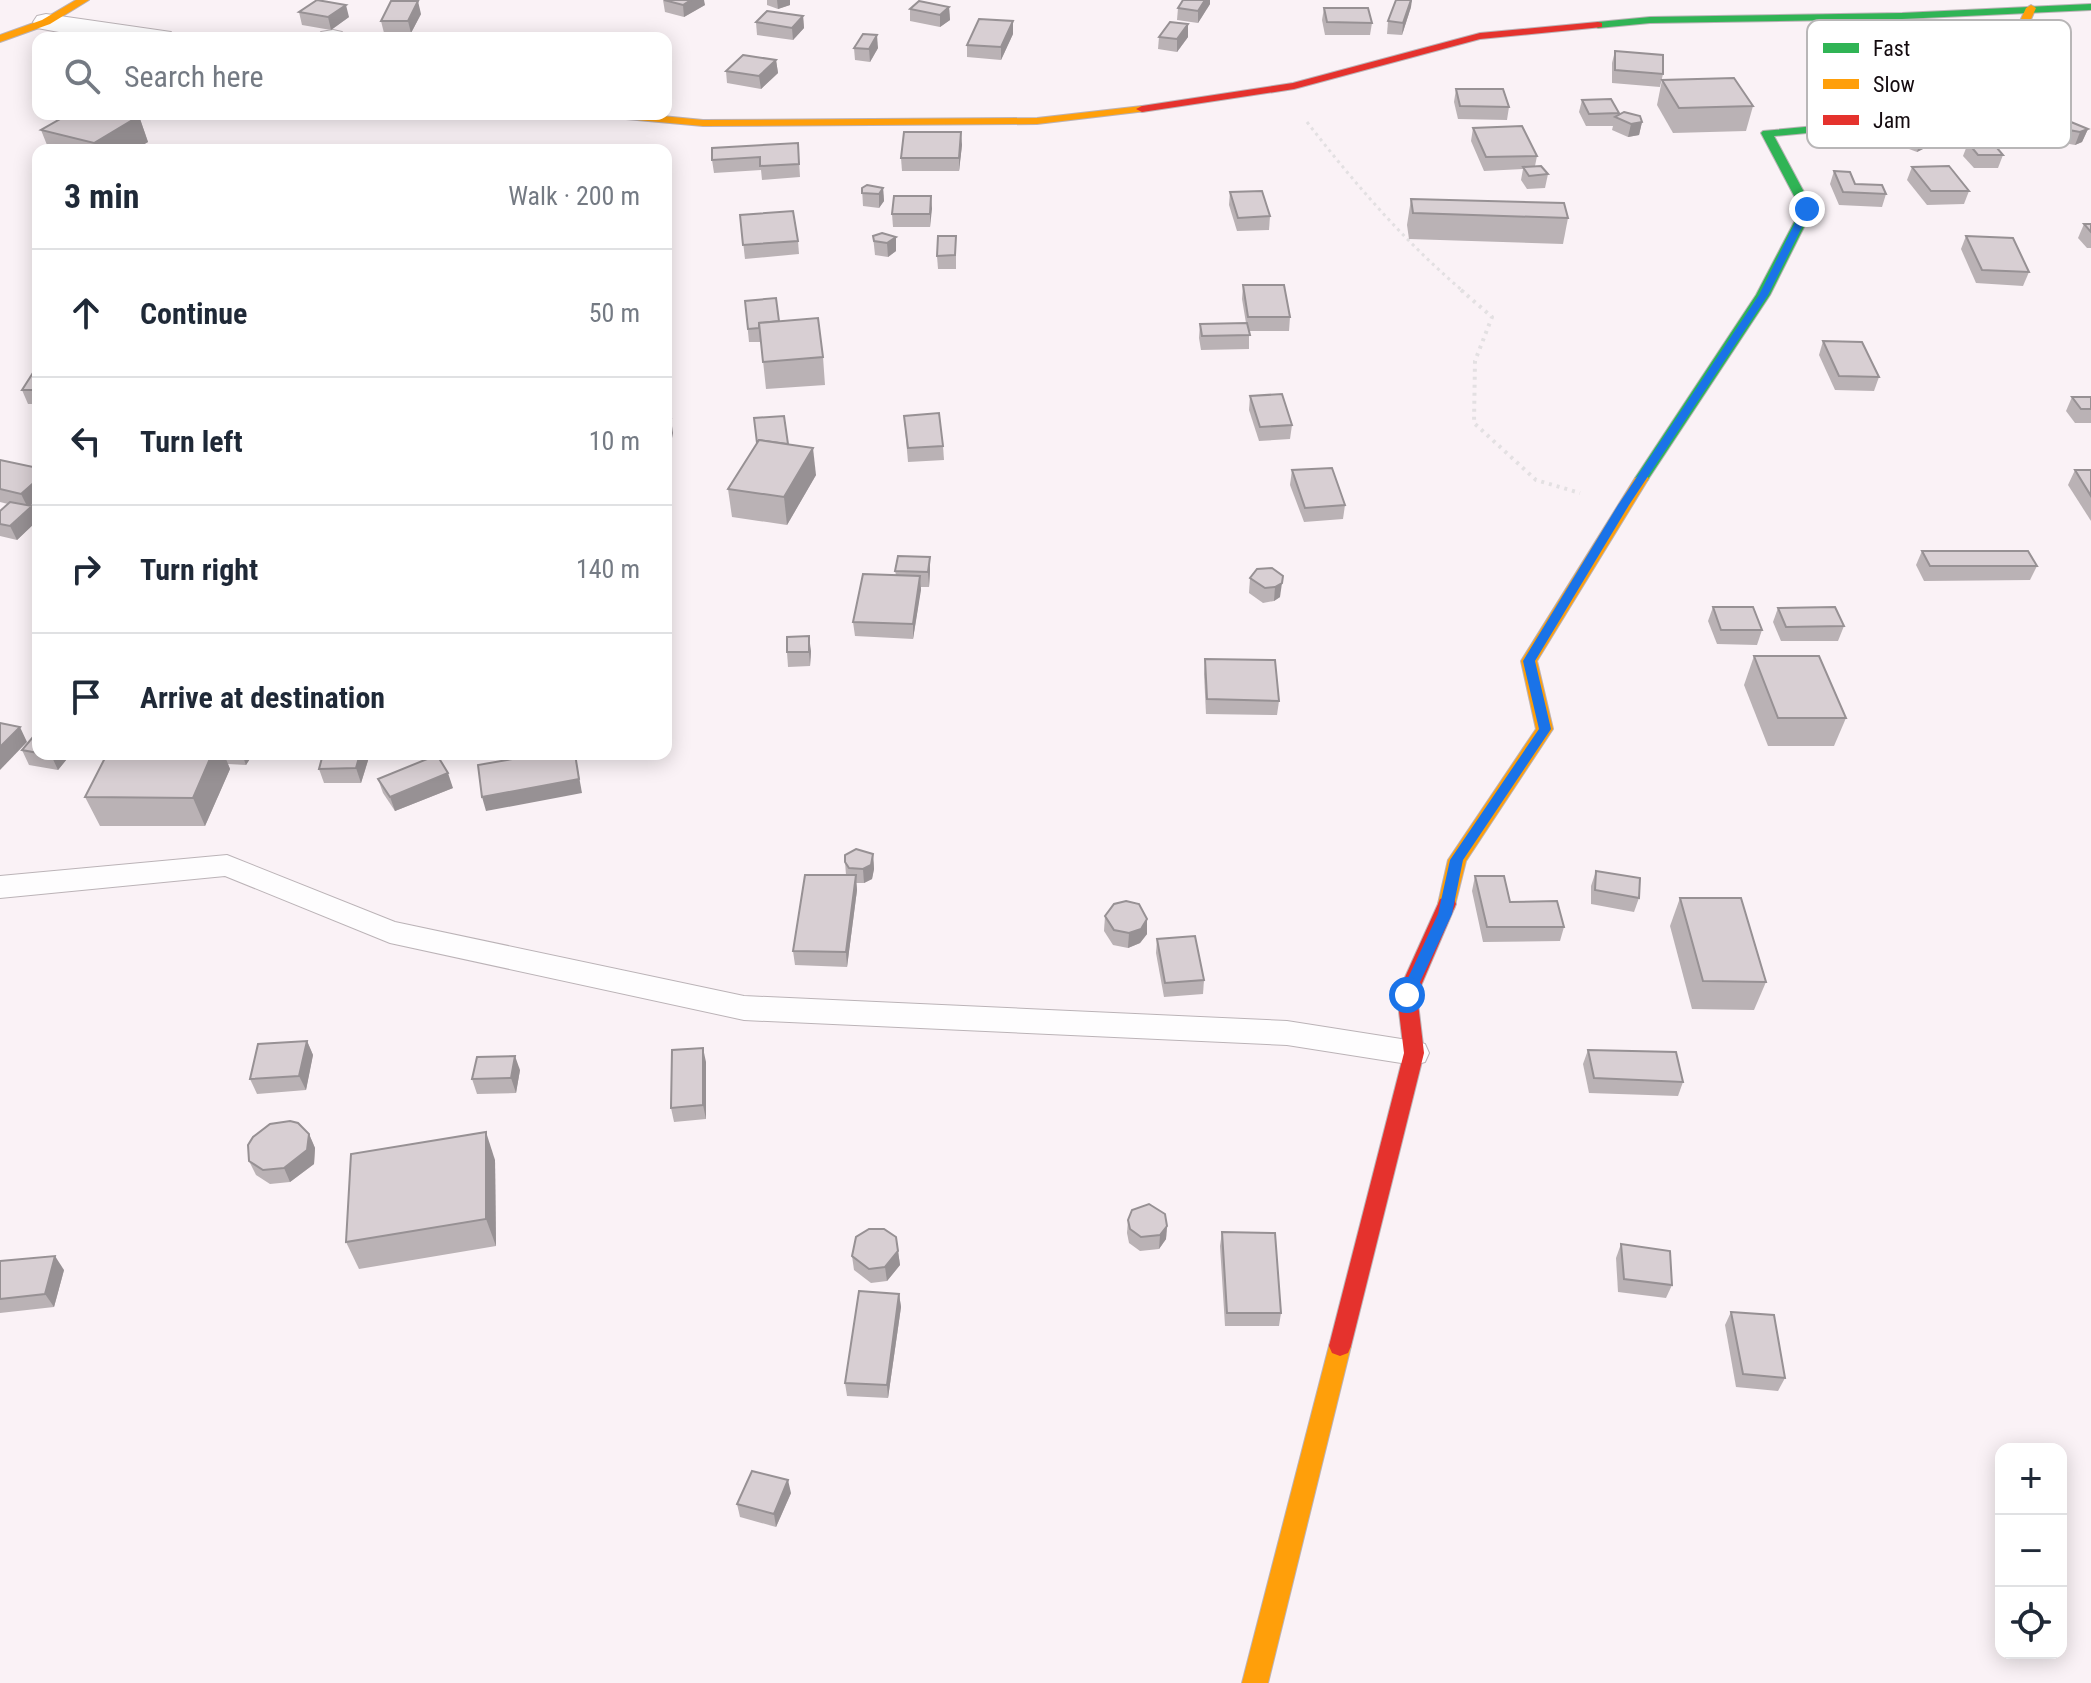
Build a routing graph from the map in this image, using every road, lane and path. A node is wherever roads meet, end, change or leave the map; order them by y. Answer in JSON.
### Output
{"nodes":[{"id":1,"x":84,"y":0,"type":"edge"},
{"id":2,"x":2091,"y":7,"type":"edge"},
{"id":3,"x":2031,"y":8,"type":"junction"},
{"id":4,"x":2026,"y":20,"type":"edge"},
{"id":5,"x":46,"y":22,"type":"junction"},
{"id":6,"x":103,"y":32,"type":"edge"},
{"id":7,"x":0,"y":39,"type":"edge"},
{"id":8,"x":670,"y":120,"type":"edge"},
{"id":9,"x":1293,"y":121,"type":"dead end"},
{"id":10,"x":1807,"y":129,"type":"edge"},
{"id":11,"x":1624,"y":505,"type":"junction"},
{"id":12,"x":0,"y":887,"type":"edge"},
{"id":13,"x":1414,"y":1053,"type":"junction"},
{"id":14,"x":1255,"y":1683,"type":"edge"}],
"edges":[{"from":1,"to":5,"type":"street"},
{"from":2,"to":3,"type":"street"},
{"from":3,"to":4,"type":"street"},
{"from":3,"to":8,"type":"street"},
{"from":5,"to":6,"type":"street"},
{"from":5,"to":7,"type":"street"},
{"from":9,"to":11,"type":"path"},
{"from":10,"to":11,"type":"street"},
{"from":11,"to":13,"type":"street"},
{"from":12,"to":13,"type":"lane"},
{"from":13,"to":14,"type":"street"}]}
